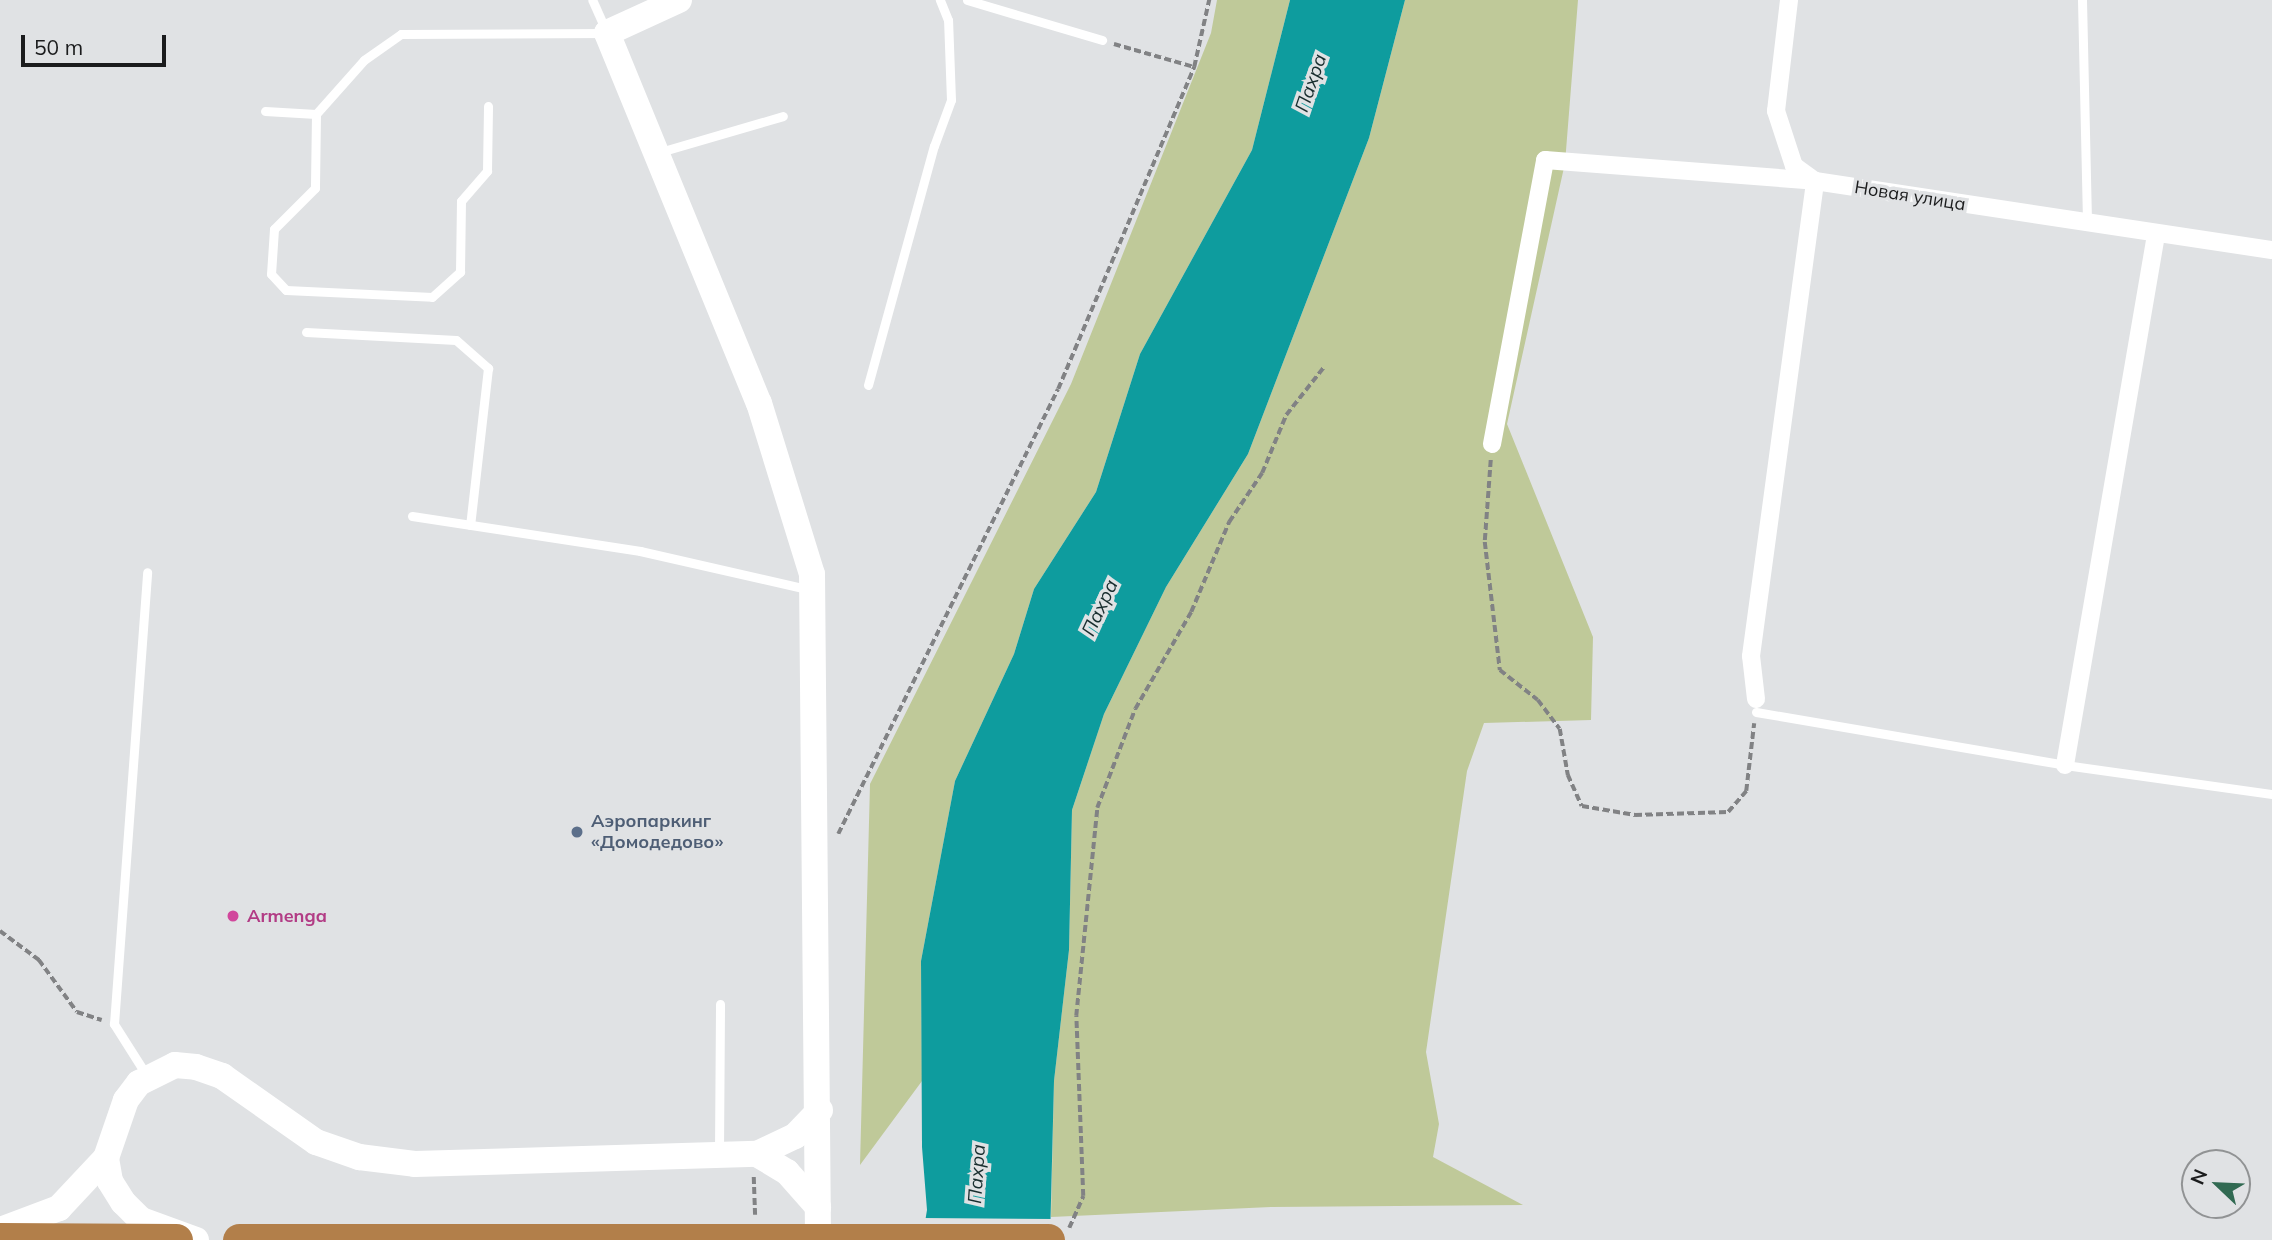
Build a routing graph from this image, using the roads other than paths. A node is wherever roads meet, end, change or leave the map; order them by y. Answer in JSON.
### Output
{"nodes":[{"id":1,"x":592,"y":0,"type":"edge"},
{"id":2,"x":679,"y":0,"type":"edge"},
{"id":3,"x":940,"y":0,"type":"edge"},
{"id":4,"x":967,"y":0,"type":"edge"},
{"id":5,"x":1789,"y":0,"type":"edge"},
{"id":6,"x":2082,"y":0,"type":"edge"},
{"id":7,"x":607,"y":33,"type":"junction"},
{"id":8,"x":1102,"y":40,"type":"road end"},
{"id":9,"x":488,"y":106,"type":"dead end"},
{"id":10,"x":265,"y":111,"type":"dead end"},
{"id":11,"x":316,"y":114,"type":"junction"},
{"id":12,"x":783,"y":116,"type":"dead end"},
{"id":13,"x":658,"y":153,"type":"junction"},
{"id":14,"x":1815,"y":181,"type":"junction"},
{"id":15,"x":2087,"y":223,"type":"junction"},
{"id":16,"x":2156,"y":235,"type":"junction"},
{"id":17,"x":2272,"y":250,"type":"edge"},
{"id":18,"x":306,"y":332,"type":"dead end"},
{"id":19,"x":868,"y":385,"type":"dead end"},
{"id":20,"x":1492,"y":444,"type":"road end"},
{"id":21,"x":412,"y":516,"type":"dead end"},
{"id":22,"x":470,"y":525,"type":"junction"},
{"id":23,"x":147,"y":572,"type":"dead end"},
{"id":24,"x":812,"y":590,"type":"junction"},
{"id":25,"x":1756,"y":706,"type":"joint"},
{"id":26,"x":2065,"y":765,"type":"junction"},
{"id":27,"x":2272,"y":794,"type":"edge"},
{"id":28,"x":720,"y":1004,"type":"dead end"},
{"id":29,"x":148,"y":1077,"type":"junction"},
{"id":30,"x":820,"y":1110,"type":"junction"},
{"id":31,"x":755,"y":1154,"type":"junction"},
{"id":32,"x":719,"y":1156,"type":"junction"},
{"id":33,"x":106,"y":1158,"type":"junction"},
{"id":34,"x":818,"y":1207,"type":"junction"},
{"id":35,"x":0,"y":1230,"type":"edge"},
{"id":36,"x":755,"y":1238,"type":"edge"},
{"id":37,"x":0,"y":1239,"type":"edge"},
{"id":38,"x":176,"y":1240,"type":"edge"},
{"id":39,"x":196,"y":1240,"type":"edge"},
{"id":40,"x":239,"y":1240,"type":"edge"},
{"id":41,"x":818,"y":1240,"type":"edge"},
{"id":42,"x":1048,"y":1240,"type":"edge"}],
"edges":[{"from":1,"to":7,"type":"lane"},
{"from":2,"to":7,"type":"street"},
{"from":3,"to":19,"type":"lane"},
{"from":4,"to":8,"type":"lane"},
{"from":5,"to":14,"type":"street"},
{"from":6,"to":15,"type":"lane"},
{"from":7,"to":11,"type":"lane"},
{"from":7,"to":13,"type":"street"},
{"from":9,"to":11,"type":"lane"},
{"from":10,"to":11,"type":"lane"},
{"from":12,"to":13,"type":"lane"},
{"from":13,"to":24,"type":"street"},
{"from":14,"to":15,"type":"street","name":"Новая улица"},
{"from":14,"to":20,"type":"street","name":"Новая улица"},
{"from":14,"to":25,"type":"street"},
{"from":15,"to":16,"type":"street","name":"Новая улица"},
{"from":16,"to":17,"type":"street","name":"Новая улица"},
{"from":16,"to":26,"type":"street"},
{"from":18,"to":22,"type":"lane"},
{"from":21,"to":22,"type":"lane"},
{"from":22,"to":24,"type":"lane"},
{"from":23,"to":29,"type":"lane"},
{"from":24,"to":30,"type":"street"},
{"from":25,"to":26,"type":"lane"},
{"from":26,"to":27,"type":"lane"},
{"from":28,"to":32,"type":"lane"},
{"from":29,"to":32,"type":"street"},
{"from":29,"to":33,"type":"street"},
{"from":30,"to":31,"type":"street"},
{"from":30,"to":34,"type":"street"},
{"from":31,"to":32,"type":"street"},
{"from":31,"to":34,"type":"street"},
{"from":33,"to":35,"type":"street"},
{"from":33,"to":39,"type":"street"},
{"from":34,"to":41,"type":"street"},
{"from":36,"to":40,"type":"highway"},
{"from":36,"to":42,"type":"highway"},
{"from":37,"to":38,"type":"highway"}]}
